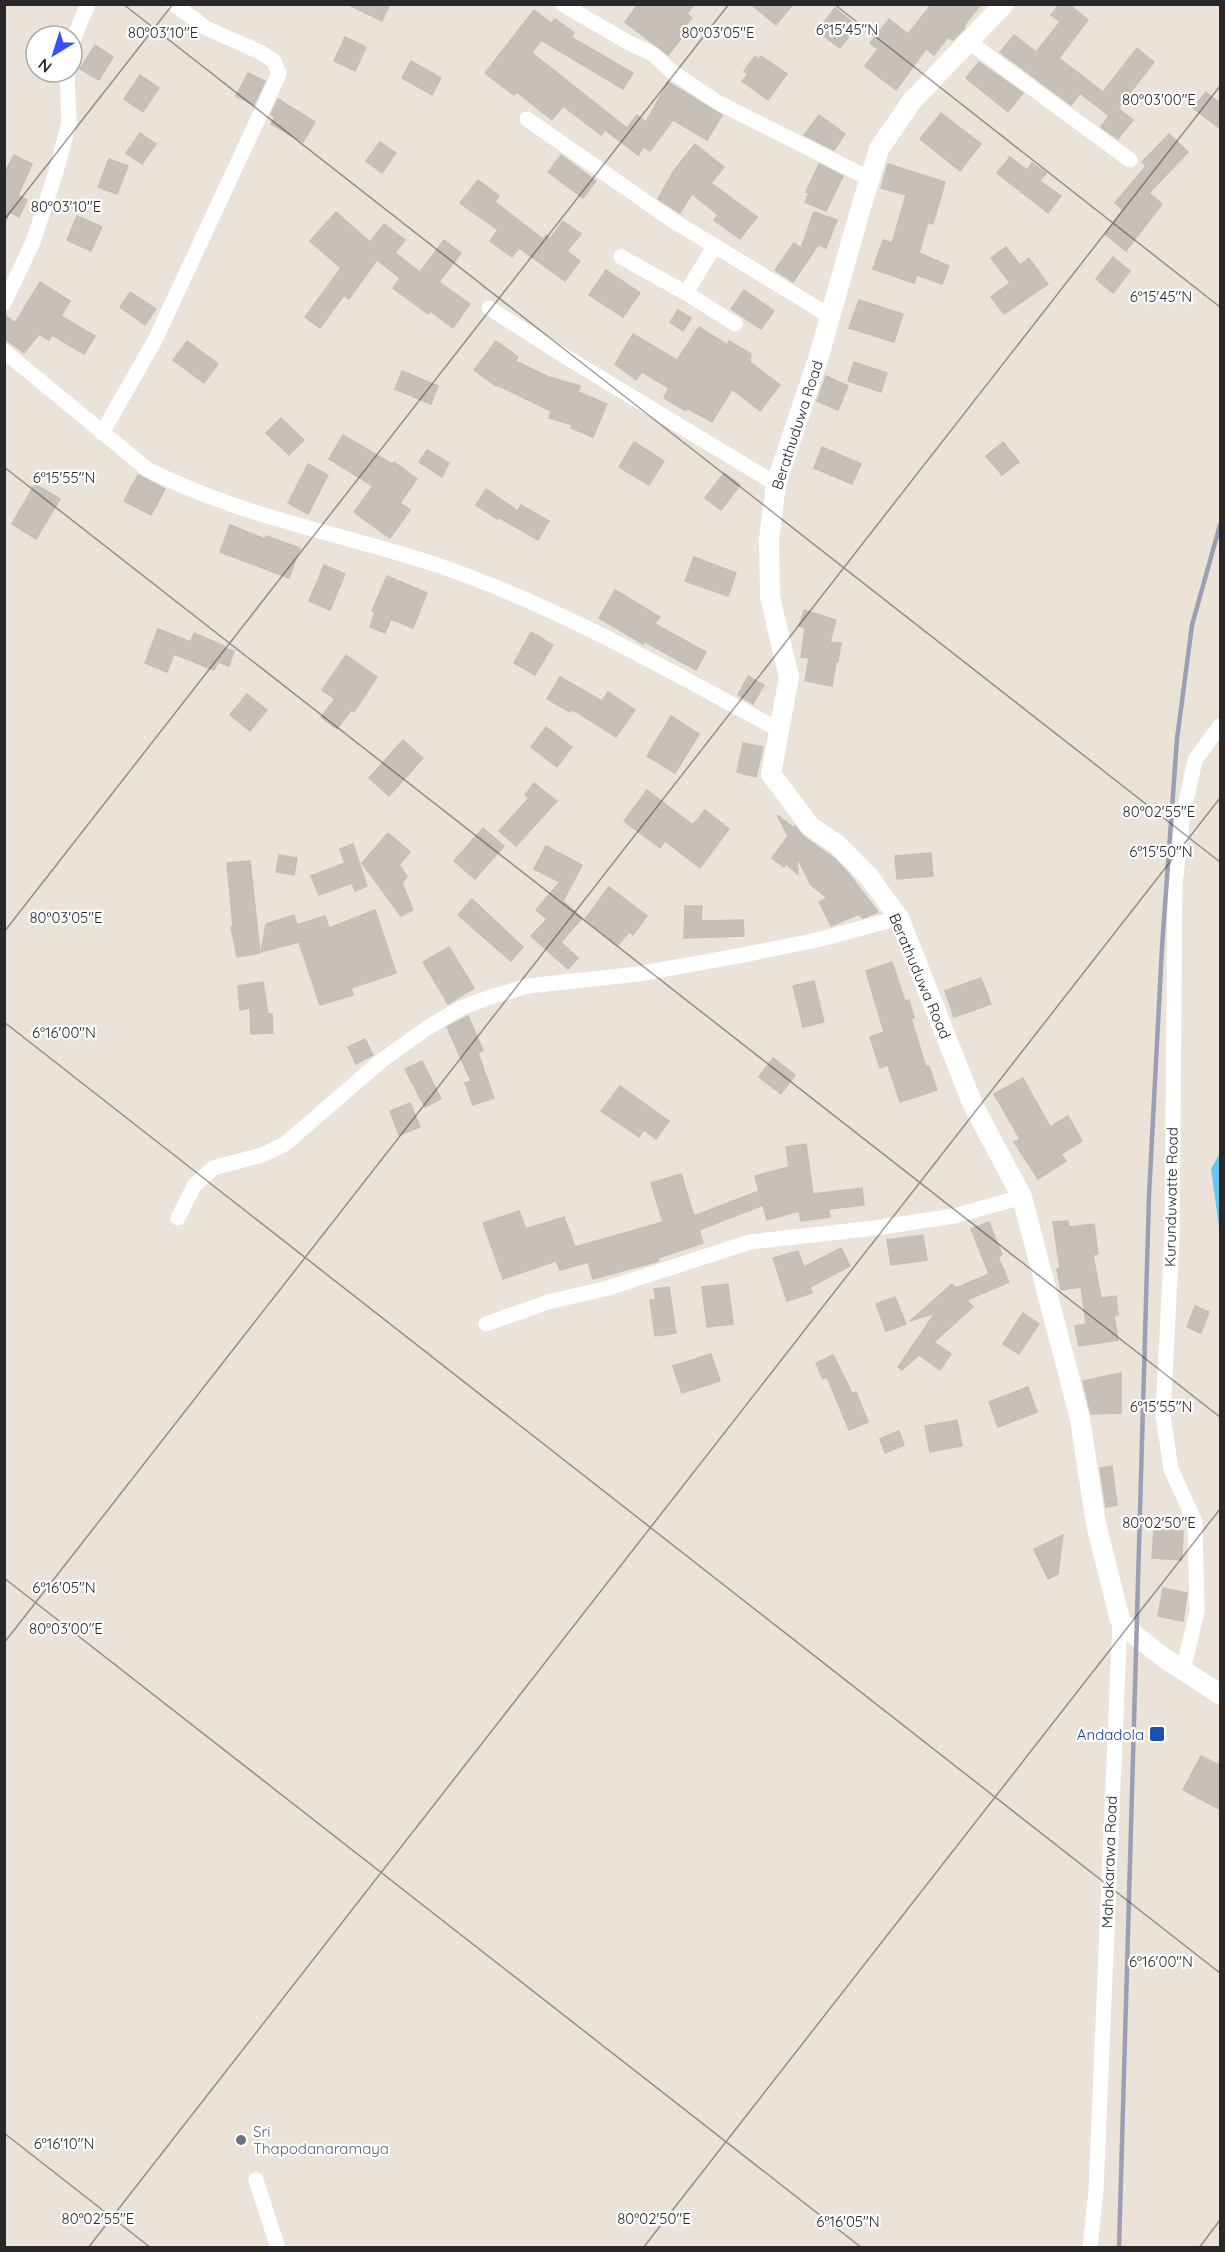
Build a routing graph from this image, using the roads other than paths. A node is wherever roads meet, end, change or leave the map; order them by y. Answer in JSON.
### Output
{"nodes":[{"id":1,"x":88,"y":4,"type":"edge"},
{"id":2,"x":174,"y":4,"type":"edge"},
{"id":3,"x":562,"y":4,"type":"edge"},
{"id":4,"x":1004,"y":4,"type":"edge"},
{"id":5,"x":80,"y":24,"type":"edge"},
{"id":6,"x":969,"y":42,"type":"junction"},
{"id":7,"x":67,"y":84,"type":"edge"},
{"id":8,"x":527,"y":119,"type":"dead end"},
{"id":9,"x":1130,"y":160,"type":"dead end"},
{"id":10,"x":870,"y":179,"type":"junction"},
{"id":11,"x":714,"y":247,"type":"junction"},
{"id":12,"x":621,"y":257,"type":"dead end"},
{"id":13,"x":686,"y":293,"type":"junction"},
{"id":14,"x":4,"y":303,"type":"edge"},
{"id":15,"x":489,"y":308,"type":"dead end"},
{"id":16,"x":830,"y":316,"type":"junction"},
{"id":17,"x":735,"y":324,"type":"dead end"},
{"id":18,"x":4,"y":351,"type":"edge"},
{"id":19,"x":102,"y":433,"type":"junction"},
{"id":20,"x":776,"y":484,"type":"junction"},
{"id":21,"x":1221,"y":726,"type":"edge"},
{"id":22,"x":779,"y":730,"type":"junction"},
{"id":23,"x":898,"y":918,"type":"junction"},
{"id":24,"x":1022,"y":1197,"type":"junction"},
{"id":25,"x":178,"y":1218,"type":"dead end"},
{"id":26,"x":486,"y":1324,"type":"dead end"},
{"id":27,"x":1120,"y":1620,"type":"junction"},
{"id":28,"x":1183,"y":1671,"type":"junction"},
{"id":29,"x":1221,"y":1694,"type":"edge"},
{"id":30,"x":256,"y":2180,"type":"dead end"},
{"id":31,"x":278,"y":2247,"type":"edge"},
{"id":32,"x":1090,"y":2247,"type":"edge"}],
"edges":[{"from":1,"to":5,"type":"street"},
{"from":2,"to":19,"type":"street"},
{"from":3,"to":10,"type":"street"},
{"from":4,"to":6,"type":"street","name":"Berathuduwa Road"},
{"from":6,"to":9,"type":"street"},
{"from":6,"to":10,"type":"street","name":"Berathuduwa Road"},
{"from":7,"to":14,"type":"street"},
{"from":8,"to":11,"type":"street"},
{"from":10,"to":16,"type":"street","name":"Berathuduwa Road"},
{"from":11,"to":13,"type":"street"},
{"from":11,"to":16,"type":"street"},
{"from":12,"to":13,"type":"street"},
{"from":13,"to":17,"type":"street"},
{"from":15,"to":20,"type":"street"},
{"from":16,"to":20,"type":"street","name":"Berathuduwa Road"},
{"from":18,"to":19,"type":"street"},
{"from":19,"to":22,"type":"street"},
{"from":20,"to":22,"type":"street","name":"Berathuduwa Road"},
{"from":21,"to":28,"type":"street","name":"Kurunduwatte Road"},
{"from":22,"to":23,"type":"street","name":"Berathuduwa Road"},
{"from":23,"to":24,"type":"street","name":"Berathuduwa Road"},
{"from":23,"to":25,"type":"street"},
{"from":24,"to":26,"type":"street"},
{"from":24,"to":27,"type":"street","name":"Berathuduwa Road"},
{"from":27,"to":28,"type":"street"},
{"from":27,"to":32,"type":"street","name":"Mahakarawa Road"},
{"from":28,"to":29,"type":"street"},
{"from":30,"to":31,"type":"street"}]}
